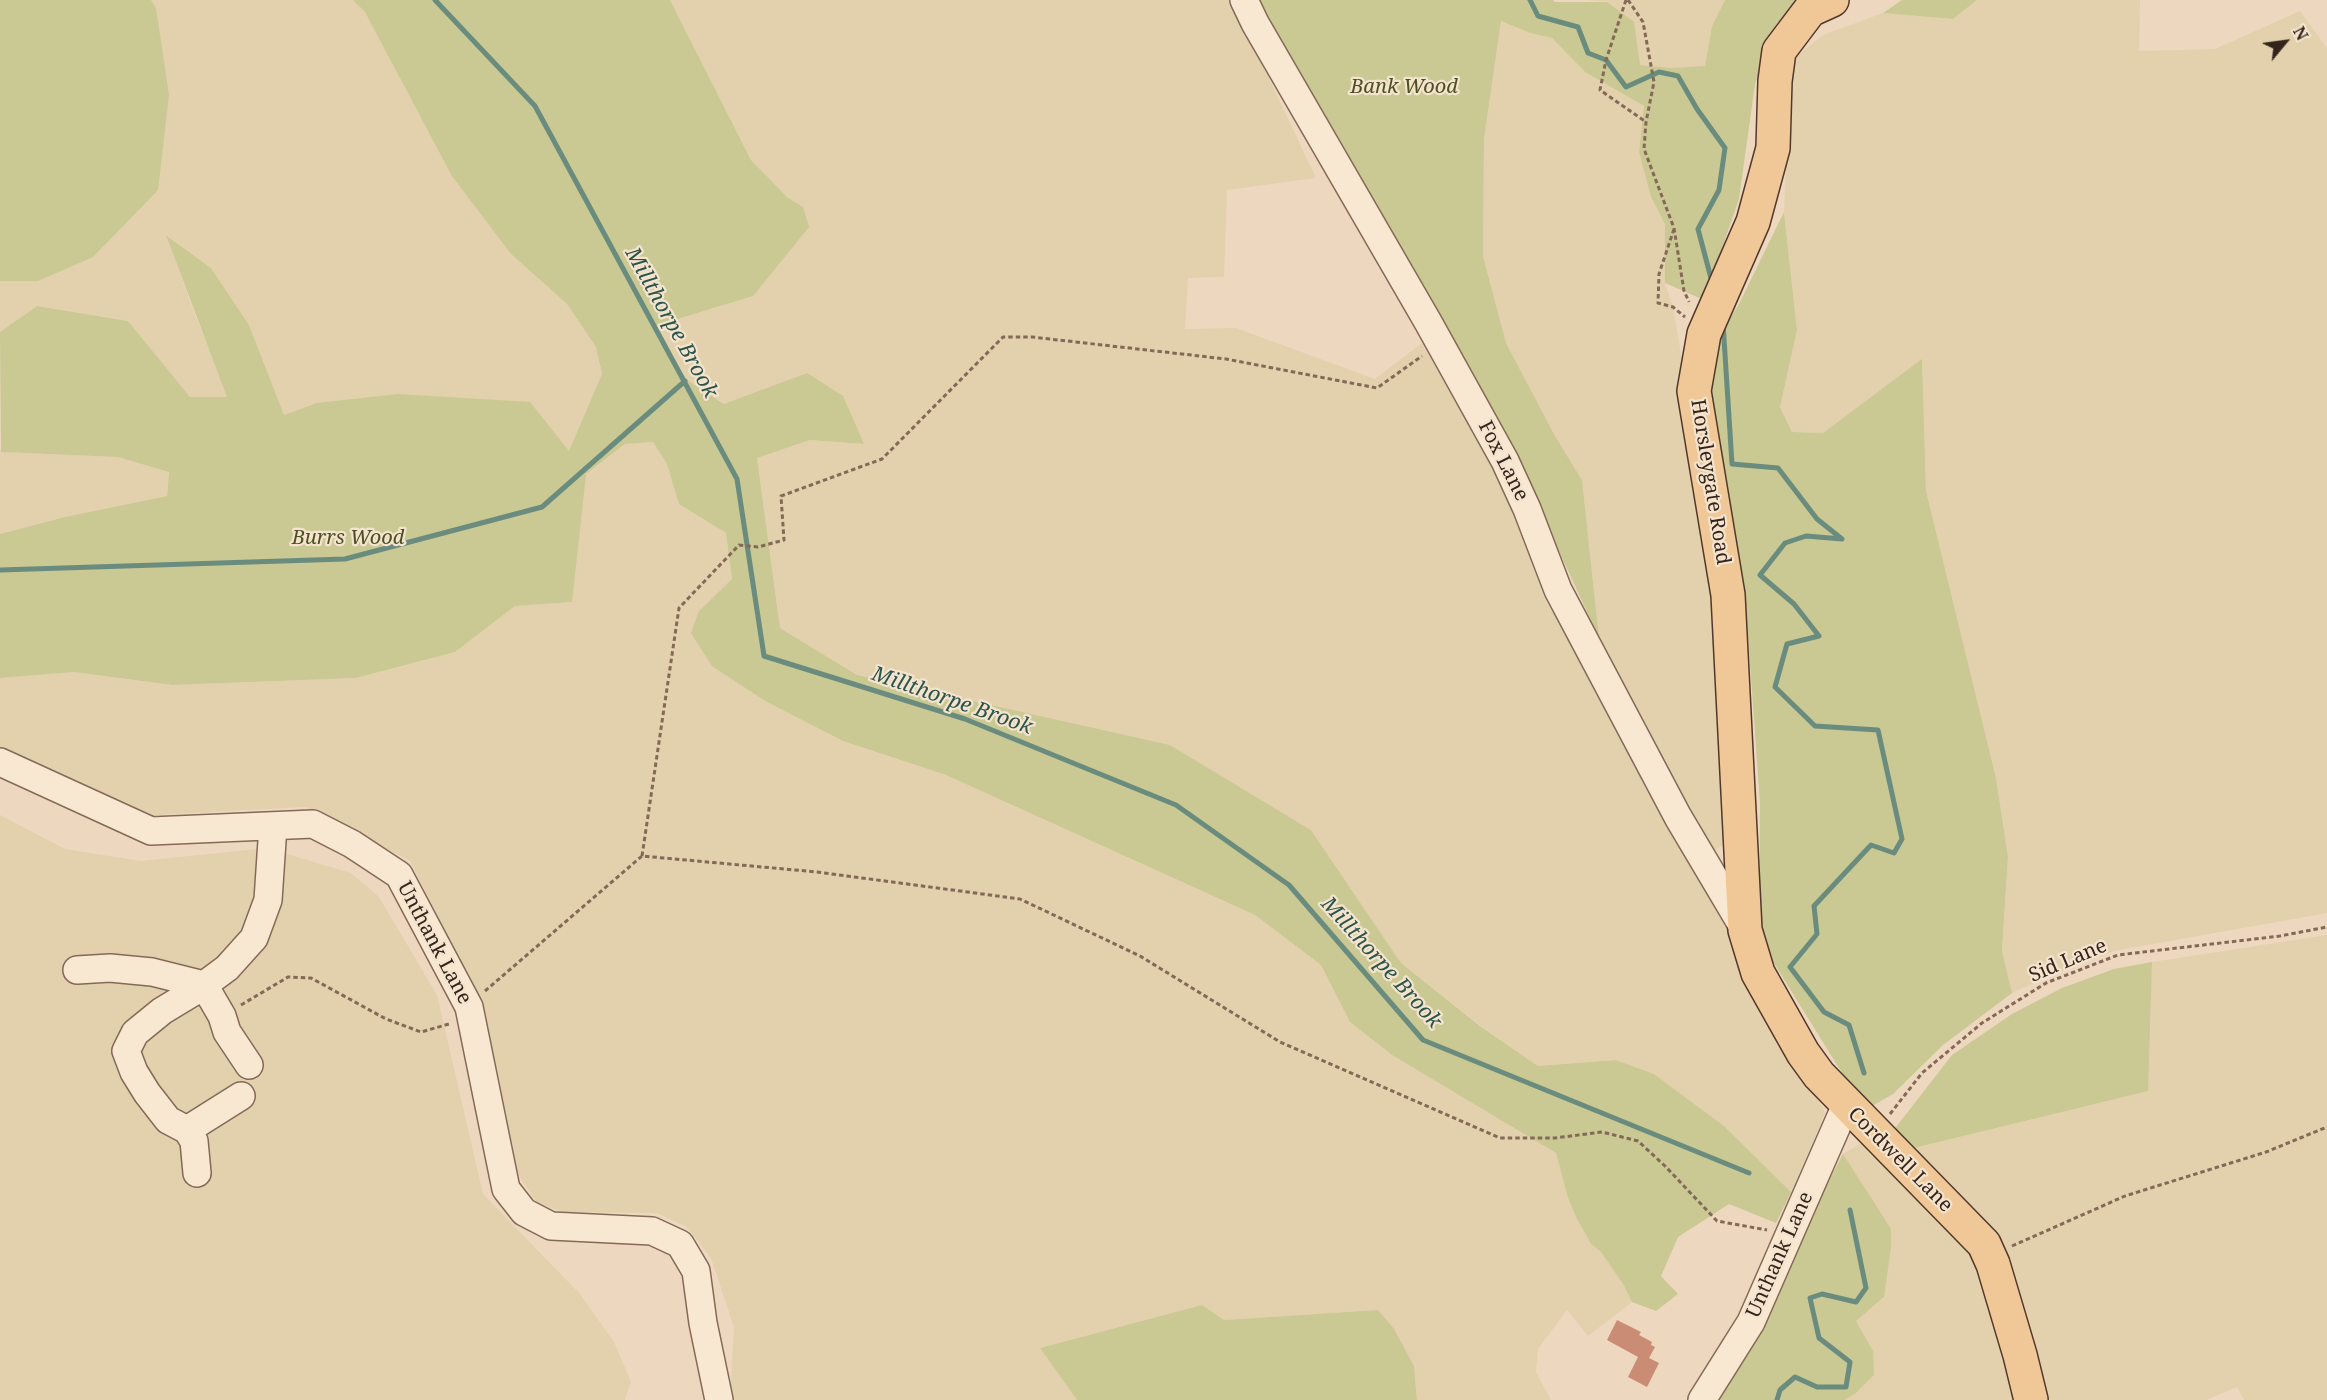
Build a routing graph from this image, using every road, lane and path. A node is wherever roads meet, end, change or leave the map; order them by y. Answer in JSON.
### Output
{"nodes":[{"id":1,"x":1244,"y":0,"type":"edge"},
{"id":2,"x":1627,"y":0,"type":"edge"},
{"id":3,"x":1832,"y":0,"type":"edge"},
{"id":4,"x":1647,"y":122,"type":"junction"},
{"id":5,"x":1674,"y":228,"type":"junction"},
{"id":6,"x":1704,"y":334,"type":"junction"},
{"id":7,"x":1424,"y":347,"type":"dead end"},
{"id":8,"x":0,"y":762,"type":"edge"},
{"id":9,"x":273,"y":826,"type":"junction"},
{"id":10,"x":642,"y":856,"type":"junction"},
{"id":11,"x":1725,"y":865,"type":"junction"},
{"id":12,"x":2327,"y":927,"type":"edge"},
{"id":13,"x":1745,"y":930,"type":"joint"},
{"id":14,"x":77,"y":970,"type":"dead end"},
{"id":15,"x":204,"y":985,"type":"junction"},
{"id":16,"x":470,"y":1012,"type":"junction"},
{"id":17,"x":222,"y":1016,"type":"junction"},
{"id":18,"x":249,"y":1065,"type":"dead end"},
{"id":19,"x":241,"y":1096,"type":"dead end"},
{"id":20,"x":1846,"y":1105,"type":"junction"},
{"id":21,"x":2327,"y":1127,"type":"edge"},
{"id":22,"x":187,"y":1130,"type":"junction"},
{"id":23,"x":1875,"y":1133,"type":"junction"},
{"id":24,"x":197,"y":1173,"type":"dead end"},
{"id":25,"x":1790,"y":1234,"type":"junction"},
{"id":26,"x":2011,"y":1246,"type":"dead end"},
{"id":27,"x":719,"y":1400,"type":"edge"},
{"id":28,"x":1702,"y":1400,"type":"edge"},
{"id":29,"x":2031,"y":1400,"type":"edge"}],
"edges":[{"from":1,"to":11,"type":"street","name":"Fox Lane"},
{"from":2,"to":4,"type":"path"},
{"from":2,"to":4,"type":"path"},
{"from":3,"to":6,"type":"main road","name":"Horsleygate Road"},
{"from":4,"to":5,"type":"path"},
{"from":5,"to":6,"type":"path"},
{"from":5,"to":6,"type":"path"},
{"from":6,"to":11,"type":"main road","name":"Horsleygate Road"},
{"from":7,"to":10,"type":"path"},
{"from":8,"to":9,"type":"street","name":"Unthank Lane"},
{"from":9,"to":15,"type":"street"},
{"from":9,"to":16,"type":"street","name":"Unthank Lane"},
{"from":10,"to":16,"type":"path"},
{"from":10,"to":25,"type":"path"},
{"from":11,"to":13,"type":"main road","name":"Horsleygate Road"},
{"from":12,"to":23,"type":"path","name":"Sid Lane"},
{"from":13,"to":20,"type":"main road","name":"Cordwell Lane"},
{"from":14,"to":15,"type":"street"},
{"from":15,"to":17,"type":"street"},
{"from":15,"to":22,"type":"street"},
{"from":16,"to":17,"type":"path"},
{"from":16,"to":27,"type":"street","name":"Unthank Lane"},
{"from":17,"to":18,"type":"street"},
{"from":19,"to":22,"type":"street"},
{"from":20,"to":23,"type":"main road","name":"Cordwell Lane"},
{"from":20,"to":25,"type":"street","name":"Unthank Lane"},
{"from":21,"to":26,"type":"path"},
{"from":22,"to":24,"type":"street"},
{"from":23,"to":29,"type":"main road","name":"Cordwell Lane"},
{"from":25,"to":28,"type":"street","name":"Unthank Lane"}]}
